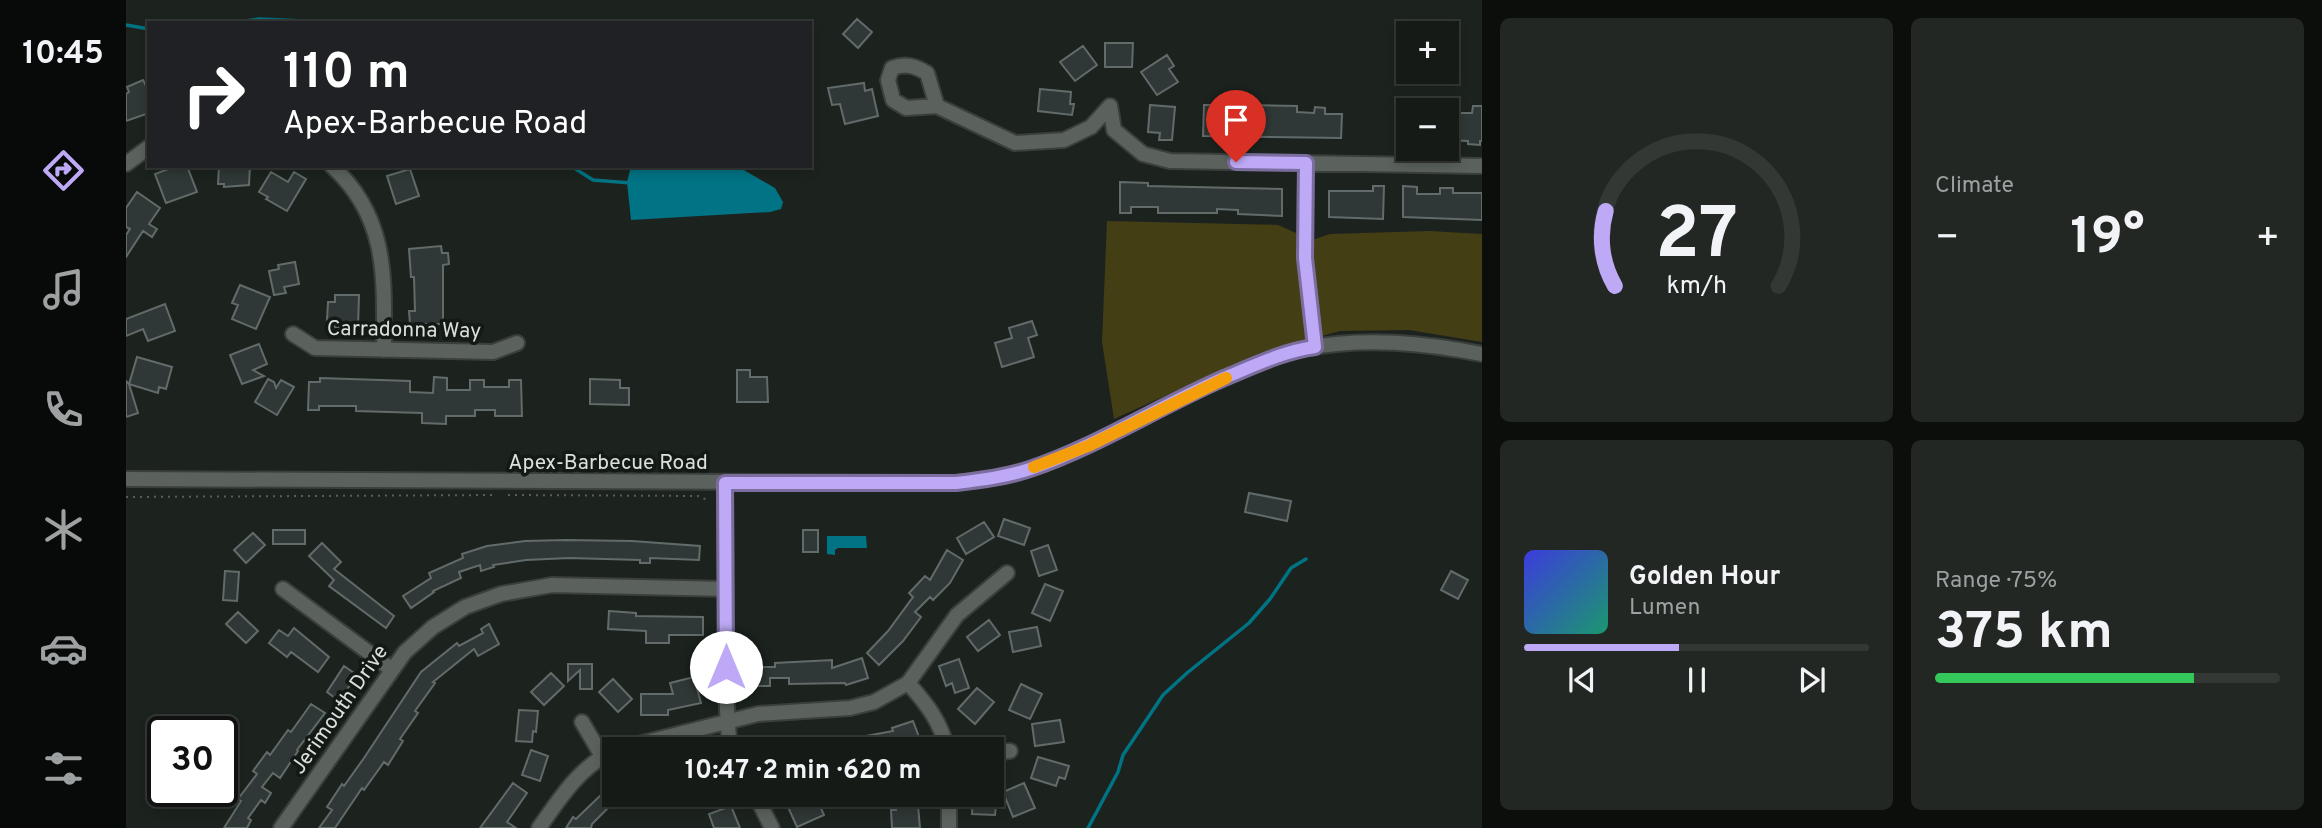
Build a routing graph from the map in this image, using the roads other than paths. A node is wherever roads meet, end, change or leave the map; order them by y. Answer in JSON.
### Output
{"nodes":[{"id":1,"x":937,"y":106,"type":"dead end"},
{"id":2,"x":147,"y":148,"type":"edge"},
{"id":3,"x":1306,"y":163,"type":"junction"},
{"id":4,"x":126,"y":164,"type":"edge"},
{"id":5,"x":1482,"y":166,"type":"edge"},
{"id":6,"x":334,"y":168,"type":"edge"},
{"id":7,"x":293,"y":334,"type":"dead end"},
{"id":8,"x":517,"y":343,"type":"dead end"},
{"id":9,"x":1315,"y":347,"type":"junction"},
{"id":10,"x":384,"y":350,"type":"junction"},
{"id":11,"x":1482,"y":354,"type":"edge"},
{"id":12,"x":126,"y":479,"type":"edge"},
{"id":13,"x":725,"y":483,"type":"junction"},
{"id":14,"x":1007,"y":573,"type":"dead end"},
{"id":15,"x":283,"y":589,"type":"dead end"},
{"id":16,"x":726,"y":589,"type":"junction"},
{"id":17,"x":391,"y":669,"type":"junction"},
{"id":18,"x":908,"y":683,"type":"junction"},
{"id":19,"x":582,"y":722,"type":"dead end"},
{"id":20,"x":728,"y":722,"type":"junction"},
{"id":21,"x":670,"y":737,"type":"edge"},
{"id":22,"x":730,"y":737,"type":"edge"},
{"id":23,"x":944,"y":737,"type":"edge"},
{"id":24,"x":602,"y":742,"type":"edge"},
{"id":25,"x":1010,"y":751,"type":"dead end"},
{"id":26,"x":1004,"y":752,"type":"edge"},
{"id":27,"x":602,"y":760,"type":"edge"},
{"id":28,"x":762,"y":807,"type":"edge"},
{"id":29,"x":949,"y":807,"type":"edge"},
{"id":30,"x":281,"y":828,"type":"edge"},
{"id":31,"x":540,"y":828,"type":"edge"},
{"id":32,"x":772,"y":828,"type":"edge"},
{"id":33,"x":948,"y":828,"type":"edge"}],
"edges":[{"from":1,"to":3,"type":"street"},
{"from":2,"to":4,"type":"street"},
{"from":3,"to":5,"type":"street"},
{"from":3,"to":9,"type":"street"},
{"from":6,"to":10,"type":"street"},
{"from":7,"to":10,"type":"street","name":"Carradonna Way"},
{"from":8,"to":10,"type":"street","name":"Carradonna Way"},
{"from":9,"to":11,"type":"street","name":"Apex-Barbecue Road"},
{"from":9,"to":13,"type":"street","name":"Apex-Barbecue Road"},
{"from":12,"to":13,"type":"street","name":"Apex-Barbecue Road"},
{"from":13,"to":16,"type":"street"},
{"from":14,"to":18,"type":"street"},
{"from":15,"to":17,"type":"street"},
{"from":16,"to":17,"type":"street","name":"Jerimouth Drive"},
{"from":16,"to":20,"type":"street"},
{"from":17,"to":30,"type":"street","name":"Jerimouth Drive"},
{"from":18,"to":20,"type":"street"},
{"from":18,"to":23,"type":"street"},
{"from":19,"to":24,"type":"street"},
{"from":20,"to":21,"type":"street"},
{"from":20,"to":22,"type":"street"},
{"from":25,"to":26,"type":"street"},
{"from":27,"to":31,"type":"street"},
{"from":28,"to":32,"type":"street"},
{"from":29,"to":33,"type":"street"}]}
